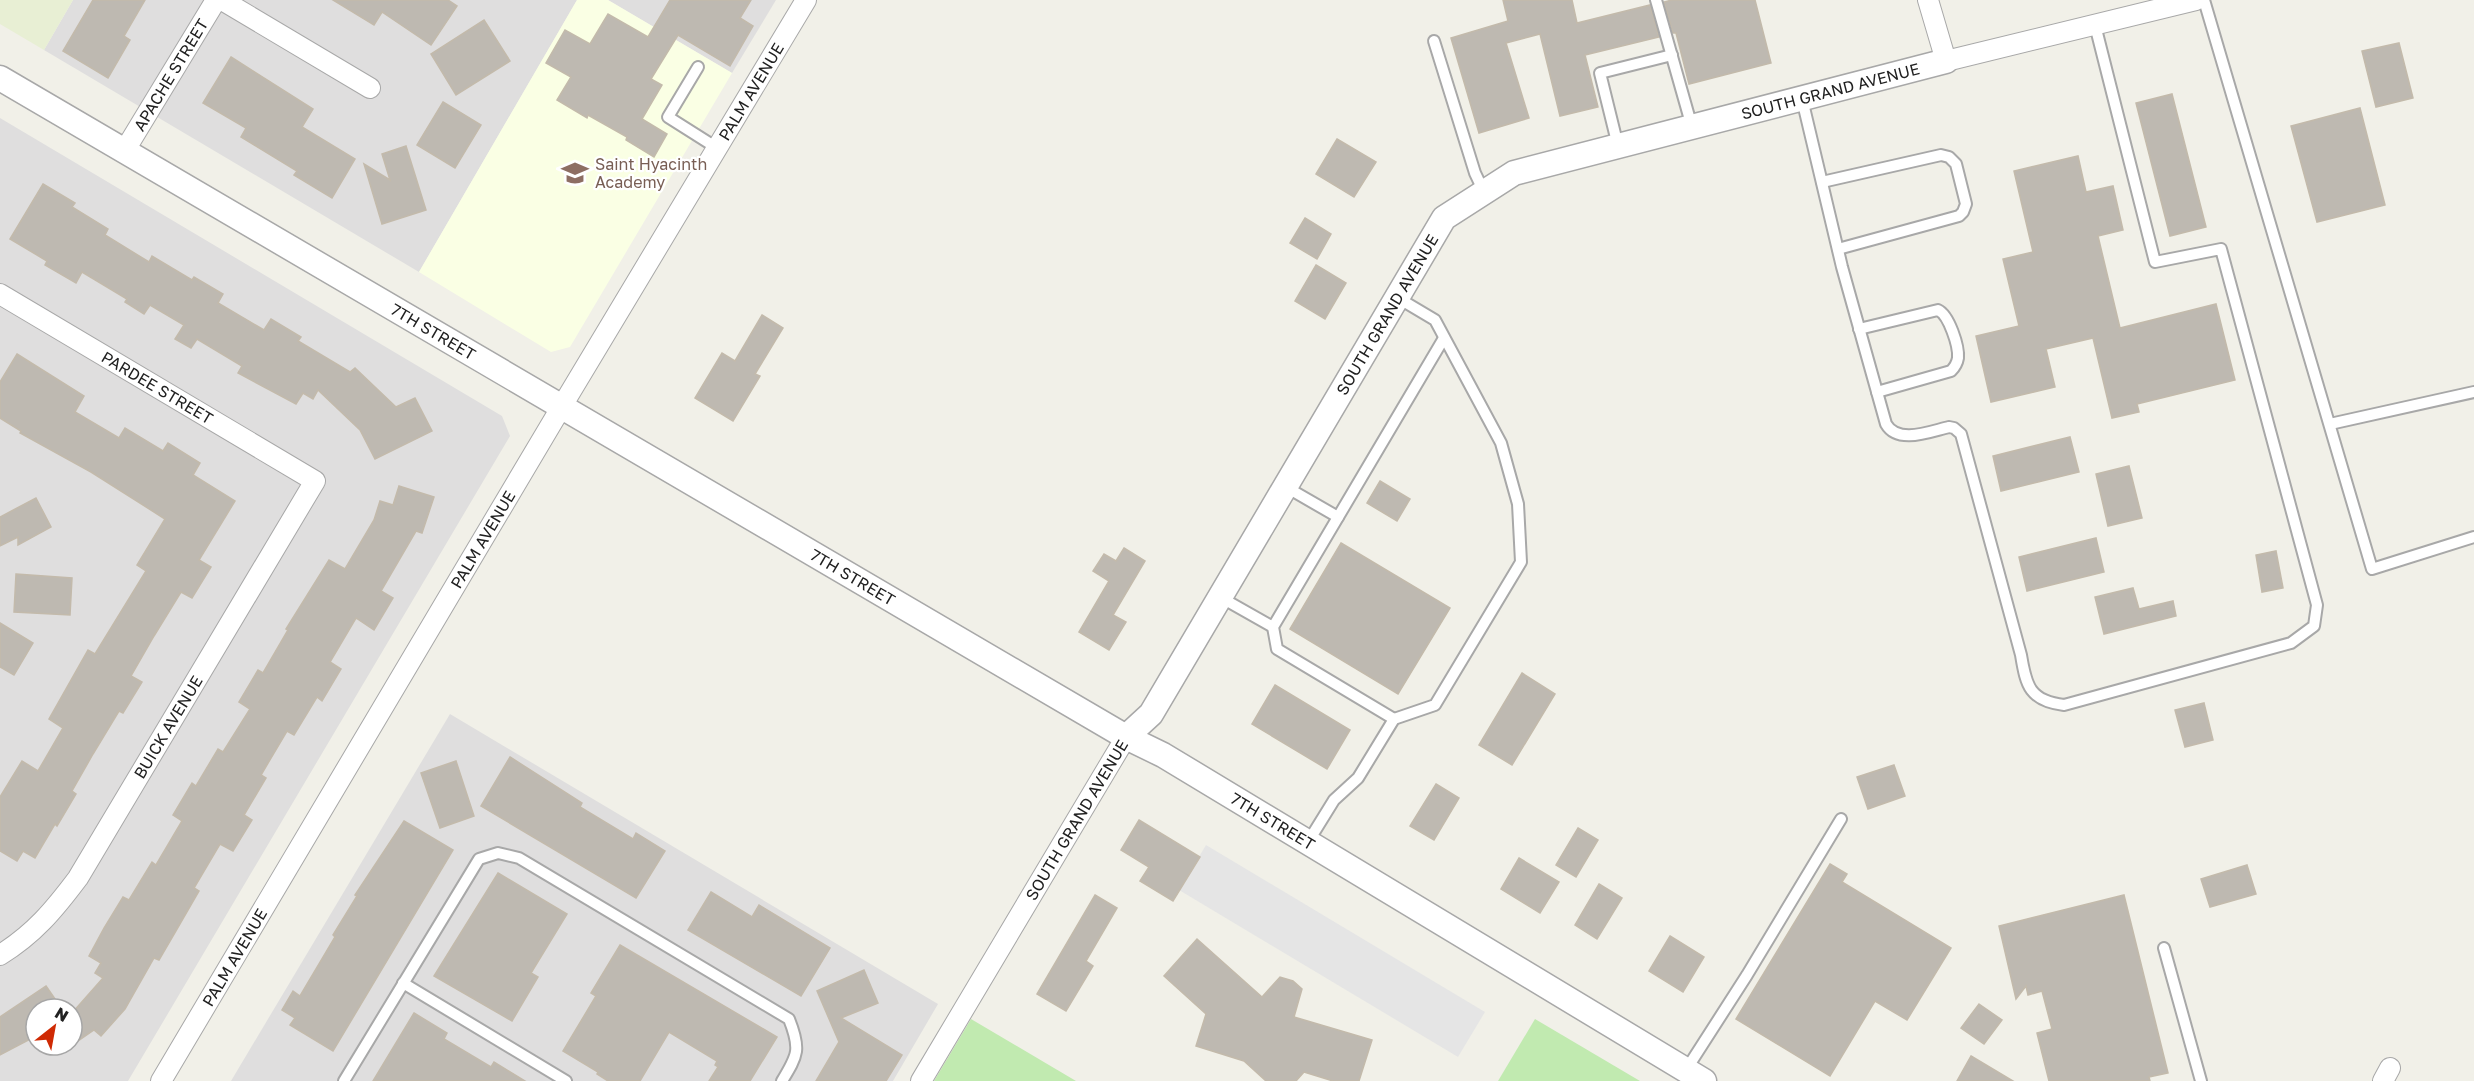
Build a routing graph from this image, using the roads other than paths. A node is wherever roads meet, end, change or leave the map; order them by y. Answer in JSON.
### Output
{"nodes":[{"id":1,"x":216,"y":0,"type":"edge"},
{"id":2,"x":222,"y":0,"type":"edge"},
{"id":3,"x":806,"y":0,"type":"edge"},
{"id":4,"x":1656,"y":0,"type":"edge"},
{"id":5,"x":1928,"y":0,"type":"edge"},
{"id":6,"x":2196,"y":0,"type":"edge"},
{"id":7,"x":2204,"y":0,"type":"edge"},
{"id":8,"x":2094,"y":25,"type":"junction"},
{"id":9,"x":1434,"y":41,"type":"dead end"},
{"id":10,"x":1672,"y":55,"type":"junction"},
{"id":11,"x":1946,"y":61,"type":"junction"},
{"id":12,"x":698,"y":67,"type":"dead end"},
{"id":13,"x":0,"y":78,"type":"edge"},
{"id":14,"x":370,"y":88,"type":"dead end"},
{"id":15,"x":1802,"y":98,"type":"junction"},
{"id":16,"x":1692,"y":127,"type":"junction"},
{"id":17,"x":1618,"y":146,"type":"junction"},
{"id":18,"x":717,"y":148,"type":"junction"},
{"id":19,"x":125,"y":150,"type":"junction"},
{"id":20,"x":1822,"y":182,"type":"junction"},
{"id":21,"x":1484,"y":192,"type":"junction"},
{"id":22,"x":1838,"y":249,"type":"junction"},
{"id":23,"x":0,"y":294,"type":"edge"},
{"id":24,"x":1398,"y":298,"type":"junction"},
{"id":25,"x":1859,"y":328,"type":"junction"},
{"id":26,"x":1444,"y":338,"type":"junction"},
{"id":27,"x":1877,"y":392,"type":"junction"},
{"id":28,"x":2474,"y":392,"type":"edge"},
{"id":29,"x":562,"y":406,"type":"junction"},
{"id":30,"x":2330,"y":424,"type":"junction"},
{"id":31,"x":315,"y":481,"type":"joint"},
{"id":32,"x":1286,"y":487,"type":"junction"},
{"id":33,"x":1338,"y":517,"type":"junction"},
{"id":34,"x":2474,"y":537,"type":"edge"},
{"id":35,"x":1220,"y":597,"type":"junction"},
{"id":36,"x":1273,"y":627,"type":"junction"},
{"id":37,"x":1394,"y":719,"type":"junction"},
{"id":38,"x":1126,"y":737,"type":"junction"},
{"id":39,"x":1841,"y":819,"type":"dead end"},
{"id":40,"x":1308,"y":842,"type":"junction"},
{"id":41,"x":2164,"y":948,"type":"dead end"},
{"id":42,"x":0,"y":955,"type":"edge"},
{"id":43,"x":403,"y":983,"type":"junction"},
{"id":44,"x":1695,"y":1076,"type":"edge"},
{"id":45,"x":161,"y":1081,"type":"edge"},
{"id":46,"x":344,"y":1081,"type":"edge"},
{"id":47,"x":566,"y":1081,"type":"edge"},
{"id":48,"x":782,"y":1081,"type":"edge"},
{"id":49,"x":921,"y":1081,"type":"edge"},
{"id":50,"x":2200,"y":1081,"type":"edge"}],
"edges":[{"from":1,"to":19,"type":"street","name":"APACHE STREET"},
{"from":2,"to":14,"type":"street"},
{"from":3,"to":18,"type":"street","name":"PALM AVENUE"},
{"from":4,"to":10,"type":"lane"},
{"from":5,"to":11,"type":"street"},
{"from":6,"to":8,"type":"street","name":"SOUTH GRAND AVENUE"},
{"from":7,"to":30,"type":"lane"},
{"from":8,"to":11,"type":"street","name":"SOUTH GRAND AVENUE"},
{"from":8,"to":27,"type":"lane"},
{"from":9,"to":21,"type":"lane"},
{"from":10,"to":16,"type":"lane"},
{"from":10,"to":17,"type":"lane"},
{"from":11,"to":15,"type":"street","name":"SOUTH GRAND AVENUE"},
{"from":12,"to":18,"type":"lane"},
{"from":13,"to":19,"type":"street","name":"7TH STREET"},
{"from":15,"to":16,"type":"street","name":"SOUTH GRAND AVENUE"},
{"from":15,"to":20,"type":"lane"},
{"from":16,"to":17,"type":"street","name":"SOUTH GRAND AVENUE"},
{"from":17,"to":21,"type":"street","name":"SOUTH GRAND AVENUE"},
{"from":18,"to":29,"type":"street","name":"PALM AVENUE"},
{"from":19,"to":29,"type":"street","name":"7TH STREET"},
{"from":20,"to":22,"type":"lane"},
{"from":20,"to":22,"type":"lane"},
{"from":21,"to":24,"type":"street","name":"SOUTH GRAND AVENUE"},
{"from":22,"to":25,"type":"lane"},
{"from":23,"to":31,"type":"street","name":"PARDEE STREET"},
{"from":24,"to":26,"type":"lane"},
{"from":24,"to":32,"type":"street","name":"SOUTH GRAND AVENUE"},
{"from":25,"to":27,"type":"lane"},
{"from":25,"to":27,"type":"lane"},
{"from":26,"to":33,"type":"lane"},
{"from":26,"to":37,"type":"lane"},
{"from":28,"to":30,"type":"lane"},
{"from":29,"to":38,"type":"street","name":"7TH STREET"},
{"from":29,"to":45,"type":"street","name":"PALM AVENUE"},
{"from":30,"to":34,"type":"lane"},
{"from":31,"to":42,"type":"street","name":"BUICK AVENUE"},
{"from":32,"to":33,"type":"lane"},
{"from":32,"to":35,"type":"street","name":"SOUTH GRAND AVENUE"},
{"from":33,"to":36,"type":"lane"},
{"from":35,"to":36,"type":"lane"},
{"from":35,"to":38,"type":"street","name":"SOUTH GRAND AVENUE"},
{"from":36,"to":37,"type":"lane"},
{"from":37,"to":40,"type":"lane"},
{"from":38,"to":40,"type":"street","name":"7TH STREET"},
{"from":38,"to":49,"type":"street","name":"SOUTH GRAND AVENUE"},
{"from":39,"to":44,"type":"lane"},
{"from":40,"to":44,"type":"street","name":"7TH STREET"},
{"from":41,"to":50,"type":"lane"},
{"from":43,"to":46,"type":"lane"},
{"from":43,"to":47,"type":"lane"},
{"from":43,"to":48,"type":"lane"}]}
